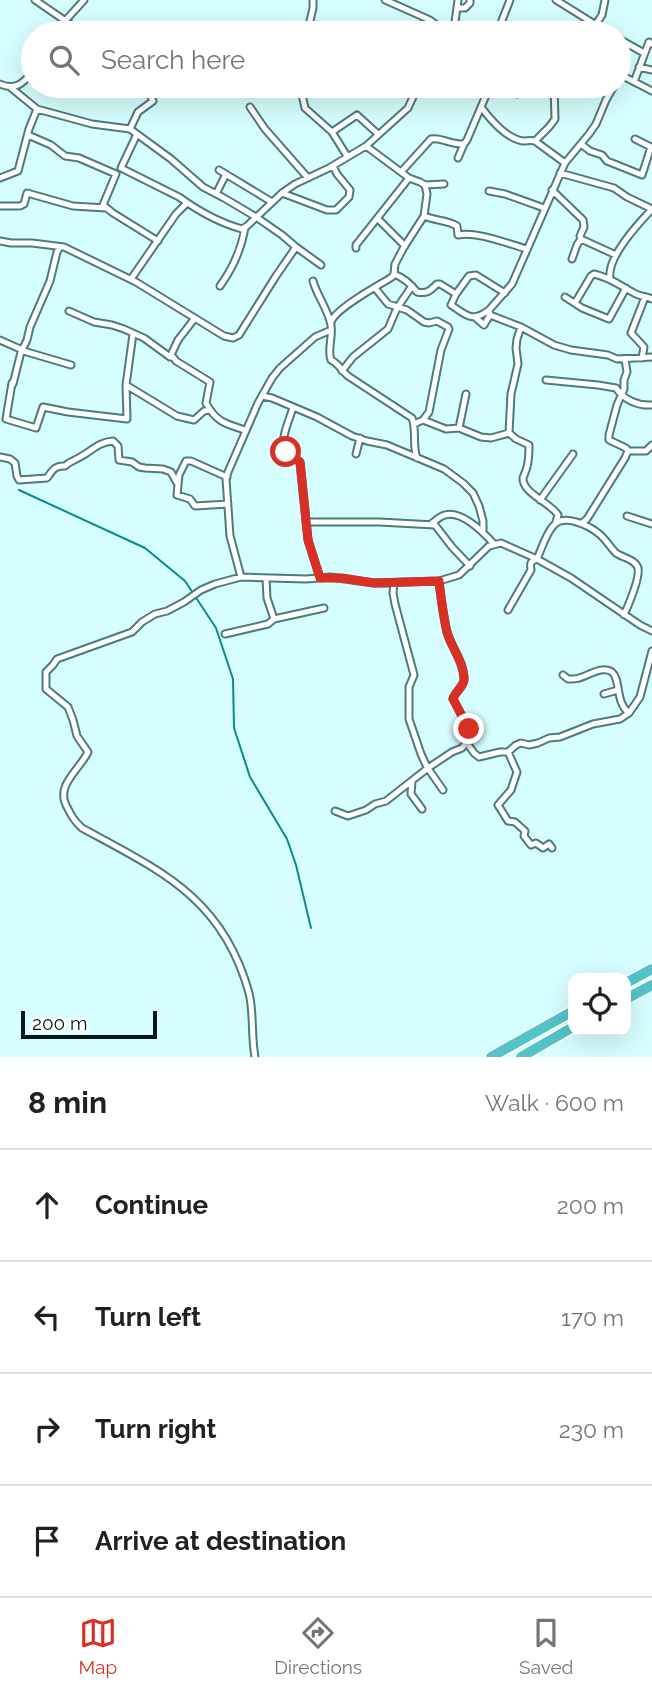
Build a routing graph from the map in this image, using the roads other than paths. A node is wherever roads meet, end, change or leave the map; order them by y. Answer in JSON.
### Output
{"nodes":[{"id":1,"x":35,"y":0,"type":"edge"},
{"id":2,"x":84,"y":0,"type":"edge"},
{"id":3,"x":313,"y":0,"type":"edge"},
{"id":4,"x":385,"y":0,"type":"edge"},
{"id":5,"x":458,"y":0,"type":"edge"},
{"id":6,"x":470,"y":0,"type":"edge"},
{"id":7,"x":510,"y":0,"type":"edge"},
{"id":8,"x":556,"y":0,"type":"edge"},
{"id":9,"x":605,"y":0,"type":"edge"},
{"id":10,"x":458,"y":8,"type":"junction"},
{"id":11,"x":65,"y":21,"type":"joint"},
{"id":12,"x":310,"y":21,"type":"edge"},
{"id":13,"x":431,"y":21,"type":"edge"},
{"id":14,"x":456,"y":21,"type":"edge"},
{"id":15,"x":502,"y":21,"type":"edge"},
{"id":16,"x":588,"y":21,"type":"edge"},
{"id":17,"x":598,"y":21,"type":"edge"},
{"id":18,"x":652,"y":44,"type":"edge"},
{"id":19,"x":631,"y":45,"type":"edge"},
{"id":20,"x":644,"y":53,"type":"junction"},
{"id":21,"x":639,"y":67,"type":"junction"},
{"id":22,"x":652,"y":70,"type":"edge"},
{"id":23,"x":631,"y":80,"type":"edge"},
{"id":24,"x":652,"y":80,"type":"edge"},
{"id":25,"x":21,"y":82,"type":"edge"},
{"id":26,"x":635,"y":82,"type":"junction"},
{"id":27,"x":0,"y":84,"type":"edge"},
{"id":28,"x":10,"y":87,"type":"junction"},
{"id":29,"x":650,"y":89,"type":"edge"},
{"id":30,"x":21,"y":96,"type":"edge"},
{"id":31,"x":24,"y":98,"type":"edge"},
{"id":32,"x":152,"y":98,"type":"edge"},
{"id":33,"x":303,"y":98,"type":"edge"},
{"id":34,"x":413,"y":98,"type":"edge"},
{"id":35,"x":485,"y":98,"type":"edge"},
{"id":36,"x":554,"y":98,"type":"edge"},
{"id":37,"x":607,"y":98,"type":"edge"},
{"id":38,"x":250,"y":107,"type":"dead end"},
{"id":39,"x":481,"y":107,"type":"junction"},
{"id":40,"x":37,"y":109,"type":"junction"},
{"id":41,"x":131,"y":129,"type":"junction"},
{"id":42,"x":332,"y":132,"type":"junction"},
{"id":43,"x":137,"y":134,"type":"junction"},
{"id":44,"x":378,"y":134,"type":"junction"},
{"id":45,"x":28,"y":135,"type":"junction"},
{"id":46,"x":635,"y":139,"type":"dead end"},
{"id":47,"x":535,"y":141,"type":"junction"},
{"id":48,"x":464,"y":144,"type":"junction"},
{"id":49,"x":581,"y":144,"type":"junction"},
{"id":50,"x":366,"y":146,"type":"junction"},
{"id":51,"x":651,"y":148,"type":"edge"},
{"id":52,"x":347,"y":156,"type":"junction"},
{"id":53,"x":458,"y":158,"type":"dead end"},
{"id":54,"x":565,"y":163,"type":"junction"},
{"id":55,"x":333,"y":166,"type":"junction"},
{"id":56,"x":219,"y":170,"type":"dead end"},
{"id":57,"x":401,"y":172,"type":"junction"},
{"id":58,"x":560,"y":173,"type":"junction"},
{"id":59,"x":226,"y":174,"type":"junction"},
{"id":60,"x":0,"y":178,"type":"edge"},
{"id":61,"x":308,"y":178,"type":"junction"},
{"id":62,"x":409,"y":178,"type":"junction"},
{"id":63,"x":444,"y":184,"type":"dead end"},
{"id":64,"x":425,"y":185,"type":"junction"},
{"id":65,"x":552,"y":190,"type":"junction"},
{"id":66,"x":489,"y":191,"type":"dead end"},
{"id":67,"x":282,"y":193,"type":"junction"},
{"id":68,"x":216,"y":194,"type":"junction"},
{"id":69,"x":272,"y":202,"type":"junction"},
{"id":70,"x":187,"y":203,"type":"junction"},
{"id":71,"x":0,"y":205,"type":"edge"},
{"id":72,"x":109,"y":208,"type":"junction"},
{"id":73,"x":544,"y":208,"type":"junction"},
{"id":74,"x":652,"y":209,"type":"edge"},
{"id":75,"x":424,"y":216,"type":"junction"},
{"id":76,"x":256,"y":217,"type":"junction"},
{"id":77,"x":378,"y":219,"type":"junction"},
{"id":78,"x":243,"y":230,"type":"junction"},
{"id":79,"x":582,"y":239,"type":"junction"},
{"id":80,"x":0,"y":241,"type":"edge"},
{"id":81,"x":158,"y":242,"type":"junction"},
{"id":82,"x":405,"y":246,"type":"junction"},
{"id":83,"x":296,"y":247,"type":"junction"},
{"id":84,"x":57,"y":248,"type":"junction"},
{"id":85,"x":356,"y":248,"type":"dead end"},
{"id":86,"x":527,"y":249,"type":"junction"},
{"id":87,"x":616,"y":255,"type":"junction"},
{"id":88,"x":572,"y":259,"type":"dead end"},
{"id":89,"x":321,"y":265,"type":"dead end"},
{"id":90,"x":394,"y":274,"type":"junction"},
{"id":91,"x":610,"y":278,"type":"junction"},
{"id":92,"x":131,"y":279,"type":"junction"},
{"id":93,"x":313,"y":281,"type":"dead end"},
{"id":94,"x":220,"y":286,"type":"dead end"},
{"id":95,"x":412,"y":286,"type":"junction"},
{"id":96,"x":375,"y":288,"type":"junction"},
{"id":97,"x":626,"y":288,"type":"junction"},
{"id":98,"x":505,"y":293,"type":"junction"},
{"id":99,"x":456,"y":294,"type":"junction"},
{"id":100,"x":565,"y":297,"type":"dead end"},
{"id":101,"x":645,"y":297,"type":"junction"},
{"id":102,"x":652,"y":299,"type":"edge"},
{"id":103,"x":575,"y":303,"type":"junction"},
{"id":104,"x":397,"y":308,"type":"junction"},
{"id":105,"x":69,"y":311,"type":"dead end"},
{"id":106,"x":490,"y":312,"type":"junction"},
{"id":107,"x":195,"y":318,"type":"junction"},
{"id":108,"x":331,"y":322,"type":"junction"},
{"id":109,"x":522,"y":327,"type":"junction"},
{"id":110,"x":331,"y":330,"type":"junction"},
{"id":111,"x":133,"y":334,"type":"junction"},
{"id":112,"x":0,"y":340,"type":"edge"},
{"id":113,"x":23,"y":350,"type":"junction"},
{"id":114,"x":170,"y":357,"type":"junction"},
{"id":115,"x":652,"y":357,"type":"edge"},
{"id":116,"x":642,"y":358,"type":"junction"},
{"id":117,"x":625,"y":359,"type":"junction"},
{"id":118,"x":71,"y":365,"type":"dead end"},
{"id":119,"x":342,"y":371,"type":"junction"},
{"id":120,"x":546,"y":380,"type":"dead end"},
{"id":121,"x":126,"y":385,"type":"junction"},
{"id":122,"x":466,"y":394,"type":"dead end"},
{"id":123,"x":262,"y":396,"type":"junction"},
{"id":124,"x":621,"y":397,"type":"junction"},
{"id":125,"x":652,"y":405,"type":"edge"},
{"id":126,"x":209,"y":410,"type":"junction"},
{"id":127,"x":295,"y":411,"type":"junction"},
{"id":128,"x":424,"y":420,"type":"junction"},
{"id":129,"x":414,"y":424,"type":"junction"},
{"id":130,"x":459,"y":428,"type":"junction"},
{"id":131,"x":246,"y":430,"type":"junction"},
{"id":132,"x":509,"y":433,"type":"junction"},
{"id":133,"x":360,"y":439,"type":"junction"},
{"id":134,"x":652,"y":444,"type":"edge"},
{"id":135,"x":628,"y":451,"type":"junction"},
{"id":136,"x":356,"y":454,"type":"dead end"},
{"id":137,"x":573,"y":454,"type":"dead end"},
{"id":138,"x":0,"y":457,"type":"edge"},
{"id":139,"x":417,"y":458,"type":"junction"},
{"id":140,"x":227,"y":477,"type":"junction"},
{"id":141,"x":177,"y":484,"type":"junction"},
{"id":142,"x":540,"y":500,"type":"junction"},
{"id":143,"x":228,"y":504,"type":"junction"},
{"id":144,"x":627,"y":516,"type":"dead end"},
{"id":145,"x":306,"y":522,"type":"junction"},
{"id":146,"x":556,"y":522,"type":"junction"},
{"id":147,"x":582,"y":523,"type":"junction"},
{"id":148,"x":431,"y":524,"type":"junction"},
{"id":149,"x":652,"y":524,"type":"edge"},
{"id":150,"x":483,"y":531,"type":"junction"},
{"id":151,"x":494,"y":544,"type":"junction"},
{"id":152,"x":537,"y":559,"type":"junction"},
{"id":153,"x":470,"y":566,"type":"junction"},
{"id":154,"x":241,"y":577,"type":"junction"},
{"id":155,"x":266,"y":578,"type":"junction"},
{"id":156,"x":320,"y":578,"type":"junction"},
{"id":157,"x":439,"y":581,"type":"junction"},
{"id":158,"x":394,"y":583,"type":"junction"},
{"id":159,"x":324,"y":608,"type":"dead end"},
{"id":160,"x":508,"y":610,"type":"dead end"},
{"id":161,"x":624,"y":615,"type":"junction"},
{"id":162,"x":274,"y":619,"type":"junction"},
{"id":163,"x":652,"y":631,"type":"edge"},
{"id":164,"x":225,"y":634,"type":"dead end"},
{"id":165,"x":652,"y":651,"type":"edge"},
{"id":166,"x":563,"y":675,"type":"dead end"},
{"id":167,"x":618,"y":690,"type":"junction"},
{"id":168,"x":604,"y":694,"type":"dead end"},
{"id":169,"x":629,"y":713,"type":"junction"},
{"id":170,"x":467,"y":743,"type":"junction"},
{"id":171,"x":508,"y":752,"type":"junction"},
{"id":172,"x":428,"y":768,"type":"junction"},
{"id":173,"x":412,"y":781,"type":"junction"},
{"id":174,"x":443,"y":790,"type":"dead end"},
{"id":175,"x":422,"y":809,"type":"dead end"},
{"id":176,"x":335,"y":811,"type":"dead end"},
{"id":177,"x":552,"y":848,"type":"dead end"},
{"id":178,"x":652,"y":969,"type":"edge"},
{"id":179,"x":631,"y":980,"type":"edge"},
{"id":180,"x":652,"y":985,"type":"edge"},
{"id":181,"x":631,"y":996,"type":"edge"},
{"id":182,"x":568,"y":1014,"type":"edge"},
{"id":183,"x":568,"y":1030,"type":"edge"},
{"id":184,"x":255,"y":1057,"type":"edge"},
{"id":185,"x":491,"y":1057,"type":"edge"},
{"id":186,"x":521,"y":1057,"type":"edge"}],
"edges":[{"from":1,"to":11,"type":"street"},
{"from":2,"to":11,"type":"street"},
{"from":3,"to":12,"type":"street"},
{"from":4,"to":13,"type":"street"},
{"from":5,"to":10,"type":"street"},
{"from":6,"to":10,"type":"street"},
{"from":7,"to":15,"type":"street"},
{"from":8,"to":16,"type":"street"},
{"from":9,"to":17,"type":"street"},
{"from":10,"to":14,"type":"street"},
{"from":18,"to":20,"type":"street"},
{"from":19,"to":20,"type":"street"},
{"from":20,"to":21,"type":"street"},
{"from":21,"to":22,"type":"street"},
{"from":21,"to":26,"type":"street"},
{"from":23,"to":26,"type":"street"},
{"from":24,"to":29,"type":"street"},
{"from":25,"to":28,"type":"street"},
{"from":26,"to":29,"type":"street"},
{"from":27,"to":28,"type":"street"},
{"from":28,"to":30,"type":"street"},
{"from":31,"to":40,"type":"street"},
{"from":32,"to":41,"type":"street"},
{"from":33,"to":42,"type":"street"},
{"from":34,"to":44,"type":"street"},
{"from":35,"to":39,"type":"street"},
{"from":36,"to":47,"type":"street"},
{"from":37,"to":49,"type":"street"},
{"from":38,"to":61,"type":"street"},
{"from":39,"to":47,"type":"street"},
{"from":39,"to":48,"type":"street"},
{"from":40,"to":41,"type":"street"},
{"from":40,"to":45,"type":"street"},
{"from":41,"to":43,"type":"street"},
{"from":42,"to":44,"type":"street"},
{"from":42,"to":52,"type":"street"},
{"from":43,"to":68,"type":"street"},
{"from":43,"to":70,"type":"street"},
{"from":44,"to":50,"type":"street"},
{"from":45,"to":60,"type":"street"},
{"from":45,"to":72,"type":"street"},
{"from":46,"to":51,"type":"street"},
{"from":47,"to":54,"type":"street"},
{"from":48,"to":53,"type":"street"},
{"from":48,"to":57,"type":"street"},
{"from":49,"to":51,"type":"street"},
{"from":49,"to":54,"type":"street"},
{"from":50,"to":52,"type":"street"},
{"from":50,"to":57,"type":"street"},
{"from":52,"to":55,"type":"street"},
{"from":54,"to":58,"type":"street"},
{"from":55,"to":61,"type":"street"},
{"from":55,"to":67,"type":"street"},
{"from":56,"to":59,"type":"street"},
{"from":57,"to":62,"type":"street"},
{"from":58,"to":65,"type":"street"},
{"from":58,"to":74,"type":"street"},
{"from":59,"to":68,"type":"street"},
{"from":59,"to":69,"type":"street"},
{"from":61,"to":67,"type":"street"},
{"from":62,"to":64,"type":"street"},
{"from":62,"to":77,"type":"street"},
{"from":63,"to":64,"type":"street"},
{"from":64,"to":75,"type":"street"},
{"from":65,"to":73,"type":"street"},
{"from":65,"to":79,"type":"street"},
{"from":66,"to":73,"type":"street"},
{"from":67,"to":69,"type":"street"},
{"from":68,"to":76,"type":"street"},
{"from":69,"to":76,"type":"street"},
{"from":70,"to":78,"type":"street"},
{"from":70,"to":81,"type":"street"},
{"from":71,"to":72,"type":"street"},
{"from":72,"to":81,"type":"street"},
{"from":73,"to":86,"type":"street"},
{"from":74,"to":87,"type":"street"},
{"from":75,"to":82,"type":"street"},
{"from":75,"to":86,"type":"street"},
{"from":76,"to":78,"type":"street"},
{"from":76,"to":83,"type":"street"},
{"from":77,"to":82,"type":"street"},
{"from":77,"to":85,"type":"street"},
{"from":78,"to":94,"type":"street"},
{"from":79,"to":87,"type":"street"},
{"from":79,"to":88,"type":"street"},
{"from":80,"to":84,"type":"street"},
{"from":81,"to":92,"type":"street"},
{"from":82,"to":90,"type":"street"},
{"from":83,"to":89,"type":"street"},
{"from":83,"to":107,"type":"street"},
{"from":84,"to":92,"type":"street"},
{"from":84,"to":113,"type":"street"},
{"from":86,"to":98,"type":"street"},
{"from":87,"to":91,"type":"street"},
{"from":90,"to":95,"type":"street"},
{"from":90,"to":96,"type":"street"},
{"from":91,"to":97,"type":"street"},
{"from":91,"to":103,"type":"street"},
{"from":92,"to":107,"type":"street"},
{"from":93,"to":108,"type":"street"},
{"from":95,"to":99,"type":"street"},
{"from":95,"to":104,"type":"street"},
{"from":96,"to":104,"type":"street"},
{"from":96,"to":108,"type":"street"},
{"from":97,"to":101,"type":"street"},
{"from":97,"to":103,"type":"street"},
{"from":98,"to":99,"type":"street"},
{"from":98,"to":106,"type":"street"},
{"from":99,"to":106,"type":"street"},
{"from":100,"to":103,"type":"street"},
{"from":101,"to":102,"type":"street"},
{"from":101,"to":116,"type":"street"},
{"from":104,"to":119,"type":"street"},
{"from":104,"to":128,"type":"street"},
{"from":105,"to":111,"type":"street"},
{"from":106,"to":109,"type":"street"},
{"from":107,"to":114,"type":"street"},
{"from":108,"to":110,"type":"street"},
{"from":109,"to":117,"type":"street"},
{"from":109,"to":132,"type":"street"},
{"from":110,"to":119,"type":"street"},
{"from":110,"to":123,"type":"street"},
{"from":111,"to":114,"type":"street"},
{"from":111,"to":121,"type":"street"},
{"from":112,"to":113,"type":"street"},
{"from":113,"to":118,"type":"street"},
{"from":113,"to":121,"type":"street"},
{"from":114,"to":126,"type":"street"},
{"from":115,"to":116,"type":"street"},
{"from":116,"to":117,"type":"street"},
{"from":117,"to":124,"type":"street"},
{"from":119,"to":129,"type":"street"},
{"from":120,"to":124,"type":"street"},
{"from":121,"to":126,"type":"street"},
{"from":122,"to":130,"type":"street"},
{"from":123,"to":127,"type":"street"},
{"from":123,"to":131,"type":"street"},
{"from":124,"to":125,"type":"street"},
{"from":124,"to":135,"type":"street"},
{"from":126,"to":131,"type":"street"},
{"from":127,"to":133,"type":"street"},
{"from":127,"to":145,"type":"street"},
{"from":128,"to":129,"type":"street"},
{"from":128,"to":130,"type":"street"},
{"from":129,"to":139,"type":"street"},
{"from":130,"to":132,"type":"street"},
{"from":131,"to":140,"type":"street"},
{"from":132,"to":142,"type":"street"},
{"from":133,"to":136,"type":"street"},
{"from":133,"to":139,"type":"street"},
{"from":134,"to":135,"type":"street"},
{"from":135,"to":147,"type":"street"},
{"from":137,"to":142,"type":"street"},
{"from":138,"to":141,"type":"street"},
{"from":139,"to":150,"type":"street"},
{"from":140,"to":141,"type":"street"},
{"from":140,"to":143,"type":"street"},
{"from":141,"to":143,"type":"street"},
{"from":142,"to":146,"type":"street"},
{"from":143,"to":154,"type":"street"},
{"from":144,"to":149,"type":"street"},
{"from":145,"to":148,"type":"street"},
{"from":145,"to":156,"type":"street"},
{"from":146,"to":147,"type":"street"},
{"from":146,"to":152,"type":"street"},
{"from":147,"to":161,"type":"street"},
{"from":148,"to":150,"type":"street"},
{"from":148,"to":153,"type":"street"},
{"from":150,"to":151,"type":"street"},
{"from":151,"to":152,"type":"street"},
{"from":151,"to":153,"type":"street"},
{"from":152,"to":160,"type":"street"},
{"from":152,"to":161,"type":"street"},
{"from":153,"to":157,"type":"street"},
{"from":154,"to":155,"type":"street"},
{"from":154,"to":184,"type":"street"},
{"from":155,"to":156,"type":"street"},
{"from":155,"to":162,"type":"street"},
{"from":156,"to":158,"type":"street"},
{"from":157,"to":158,"type":"street"},
{"from":157,"to":170,"type":"street"},
{"from":158,"to":172,"type":"street"},
{"from":159,"to":162,"type":"street"},
{"from":161,"to":163,"type":"street"},
{"from":162,"to":164,"type":"street"},
{"from":165,"to":169,"type":"street"},
{"from":166,"to":167,"type":"street"},
{"from":167,"to":168,"type":"street"},
{"from":167,"to":169,"type":"street"},
{"from":169,"to":171,"type":"street"},
{"from":170,"to":171,"type":"street"},
{"from":170,"to":172,"type":"street"},
{"from":171,"to":177,"type":"street"},
{"from":172,"to":173,"type":"street"},
{"from":172,"to":174,"type":"street"},
{"from":173,"to":175,"type":"street"},
{"from":173,"to":176,"type":"street"},
{"from":178,"to":179,"type":"highway"},
{"from":180,"to":181,"type":"highway"},
{"from":182,"to":185,"type":"highway"},
{"from":183,"to":186,"type":"highway"}]}
